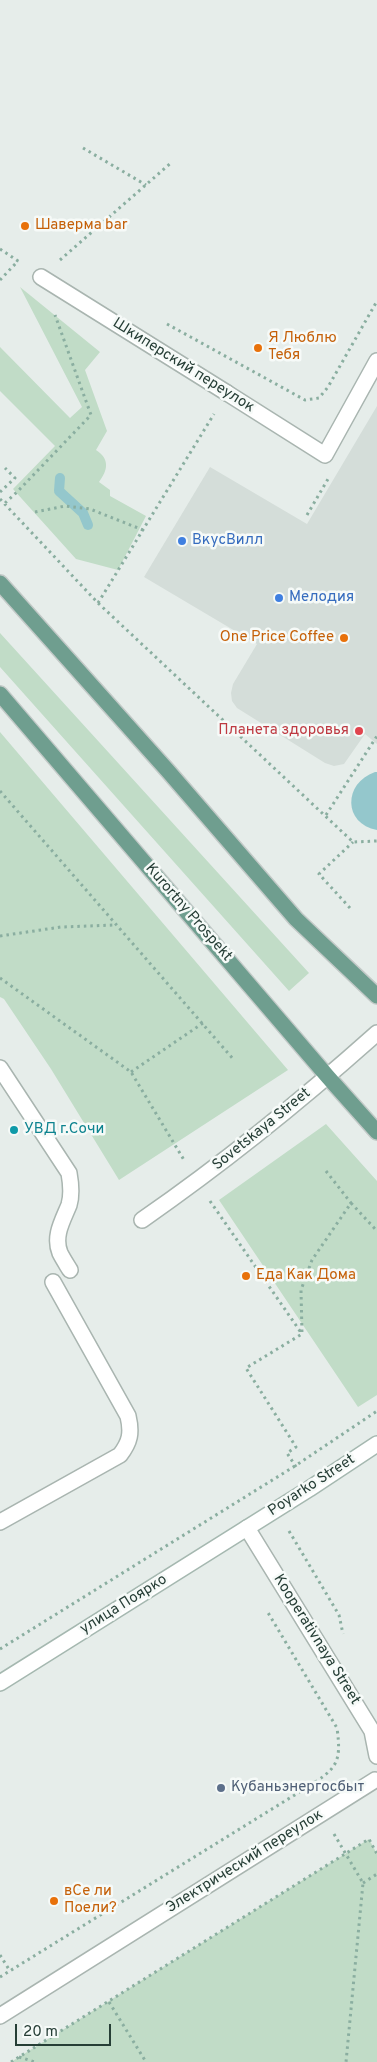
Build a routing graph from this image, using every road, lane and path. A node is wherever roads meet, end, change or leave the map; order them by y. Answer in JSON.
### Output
{"nodes":[{"id":1,"x":83,"y":148,"type":"dead end"},
{"id":2,"x":172,"y":162,"type":"dead end"},
{"id":3,"x":146,"y":185,"type":"junction"},
{"id":4,"x":18,"y":261,"type":"dead end"},
{"id":5,"x":41,"y":277,"type":"joint"},
{"id":6,"x":0,"y":280,"type":"edge"},
{"id":7,"x":377,"y":301,"type":"edge"},
{"id":8,"x":54,"y":314,"type":"dead end"},
{"id":9,"x":163,"y":322,"type":"dead end"},
{"id":10,"x":377,"y":361,"type":"edge"},
{"id":11,"x":227,"y":393,"type":"junction"},
{"id":12,"x":5,"y":468,"type":"dead end"},
{"id":13,"x":0,"y":492,"type":"edge"},
{"id":14,"x":0,"y":499,"type":"edge"},
{"id":15,"x":5,"y":503,"type":"junction"},
{"id":16,"x":34,"y":512,"type":"dead end"},
{"id":17,"x":142,"y":530,"type":"junction"},
{"id":18,"x":0,"y":583,"type":"edge"},
{"id":19,"x":98,"y":603,"type":"junction"},
{"id":20,"x":0,"y":694,"type":"edge"},
{"id":21,"x":377,"y":736,"type":"edge"},
{"id":22,"x":0,"y":791,"type":"edge"},
{"id":23,"x":326,"y":815,"type":"junction"},
{"id":24,"x":377,"y":841,"type":"edge"},
{"id":25,"x":353,"y":842,"type":"junction"},
{"id":26,"x":350,"y":908,"type":"dead end"},
{"id":27,"x":115,"y":925,"type":"junction"},
{"id":28,"x":0,"y":936,"type":"edge"},
{"id":29,"x":0,"y":978,"type":"edge"},
{"id":30,"x":377,"y":996,"type":"edge"},
{"id":31,"x":203,"y":1023,"type":"junction"},
{"id":32,"x":377,"y":1033,"type":"edge"},
{"id":33,"x":234,"y":1060,"type":"dead end"},
{"id":34,"x":0,"y":1068,"type":"edge"},
{"id":35,"x":131,"y":1072,"type":"junction"},
{"id":36,"x":328,"y":1077,"type":"junction"},
{"id":37,"x":377,"y":1132,"type":"edge"},
{"id":38,"x":326,"y":1171,"type":"dead end"},
{"id":39,"x":197,"y":1182,"type":"junction"},
{"id":40,"x":351,"y":1203,"type":"junction"},
{"id":41,"x":142,"y":1220,"type":"dead end"},
{"id":42,"x":377,"y":1231,"type":"edge"},
{"id":43,"x":70,"y":1270,"type":"dead end"},
{"id":44,"x":53,"y":1282,"type":"dead end"},
{"id":45,"x":302,"y":1334,"type":"junction"},
{"id":46,"x":377,"y":1411,"type":"edge"},
{"id":47,"x":377,"y":1444,"type":"edge"},
{"id":48,"x":295,"y":1466,"type":"junction"},
{"id":49,"x":0,"y":1522,"type":"edge"},
{"id":50,"x":295,"y":1527,"type":"dead end"},
{"id":51,"x":247,"y":1528,"type":"junction"},
{"id":52,"x":262,"y":1604,"type":"dead end"},
{"id":53,"x":344,"y":1639,"type":"dead end"},
{"id":54,"x":0,"y":1649,"type":"edge"},
{"id":55,"x":0,"y":1683,"type":"edge"},
{"id":56,"x":377,"y":1756,"type":"edge"},
{"id":57,"x":376,"y":1779,"type":"edge"},
{"id":58,"x":377,"y":1854,"type":"edge"},
{"id":59,"x":377,"y":1874,"type":"edge"},
{"id":60,"x":0,"y":1955,"type":"edge"},
{"id":61,"x":10,"y":1971,"type":"junction"},
{"id":62,"x":0,"y":1978,"type":"edge"},
{"id":63,"x":109,"y":2002,"type":"junction"},
{"id":64,"x":0,"y":2016,"type":"edge"},
{"id":65,"x":19,"y":2057,"type":"junction"},
{"id":66,"x":11,"y":2062,"type":"edge"},
{"id":67,"x":35,"y":2062,"type":"edge"},
{"id":68,"x":146,"y":2062,"type":"edge"},
{"id":69,"x":346,"y":2062,"type":"edge"}],
"edges":[{"from":1,"to":3,"type":"path"},
{"from":2,"to":3,"type":"path"},
{"from":3,"to":5,"type":"path"},
{"from":4,"to":6,"type":"path"},
{"from":5,"to":11,"type":"street","name":"Шкиперский переулок"},
{"from":7,"to":9,"type":"path"},
{"from":8,"to":15,"type":"path"},
{"from":10,"to":11,"type":"street","name":"Шкиперский переулок"},
{"from":11,"to":17,"type":"path"},
{"from":12,"to":13,"type":"path"},
{"from":14,"to":15,"type":"path"},
{"from":15,"to":19,"type":"path"},
{"from":16,"to":17,"type":"path"},
{"from":17,"to":19,"type":"path"},
{"from":18,"to":30,"type":"main road"},
{"from":19,"to":23,"type":"path"},
{"from":20,"to":36,"type":"main road","name":"Kurortny Prospekt"},
{"from":21,"to":23,"type":"path"},
{"from":22,"to":27,"type":"path"},
{"from":23,"to":25,"type":"path"},
{"from":24,"to":25,"type":"path"},
{"from":25,"to":26,"type":"path"},
{"from":27,"to":28,"type":"path"},
{"from":27,"to":31,"type":"path"},
{"from":29,"to":35,"type":"path"},
{"from":31,"to":33,"type":"path"},
{"from":31,"to":35,"type":"path"},
{"from":32,"to":36,"type":"street","name":"Sovetskaya Street"},
{"from":34,"to":43,"type":"street"},
{"from":35,"to":39,"type":"path"},
{"from":36,"to":37,"type":"main road","name":"Kurortny Prospekt"},
{"from":36,"to":39,"type":"street","name":"Sovetskaya Street"},
{"from":38,"to":40,"type":"path"},
{"from":39,"to":41,"type":"street","name":"Sovetskaya Street"},
{"from":39,"to":45,"type":"path"},
{"from":40,"to":42,"type":"path"},
{"from":40,"to":45,"type":"path"},
{"from":44,"to":49,"type":"street"},
{"from":45,"to":48,"type":"path"},
{"from":46,"to":48,"type":"path"},
{"from":47,"to":51,"type":"street","name":"Poyarko Street"},
{"from":48,"to":54,"type":"path"},
{"from":50,"to":53,"type":"path"},
{"from":51,"to":55,"type":"street","name":"улица Поярко"},
{"from":51,"to":56,"type":"street","name":"Kooperativnaya Street"},
{"from":52,"to":61,"type":"path"},
{"from":57,"to":64,"type":"street","name":"Электрический переулок"},
{"from":58,"to":63,"type":"path"},
{"from":59,"to":69,"type":"path"},
{"from":60,"to":61,"type":"path"},
{"from":61,"to":62,"type":"path"},
{"from":63,"to":65,"type":"path"},
{"from":63,"to":68,"type":"path"},
{"from":65,"to":66,"type":"path"},
{"from":65,"to":67,"type":"path"}]}
